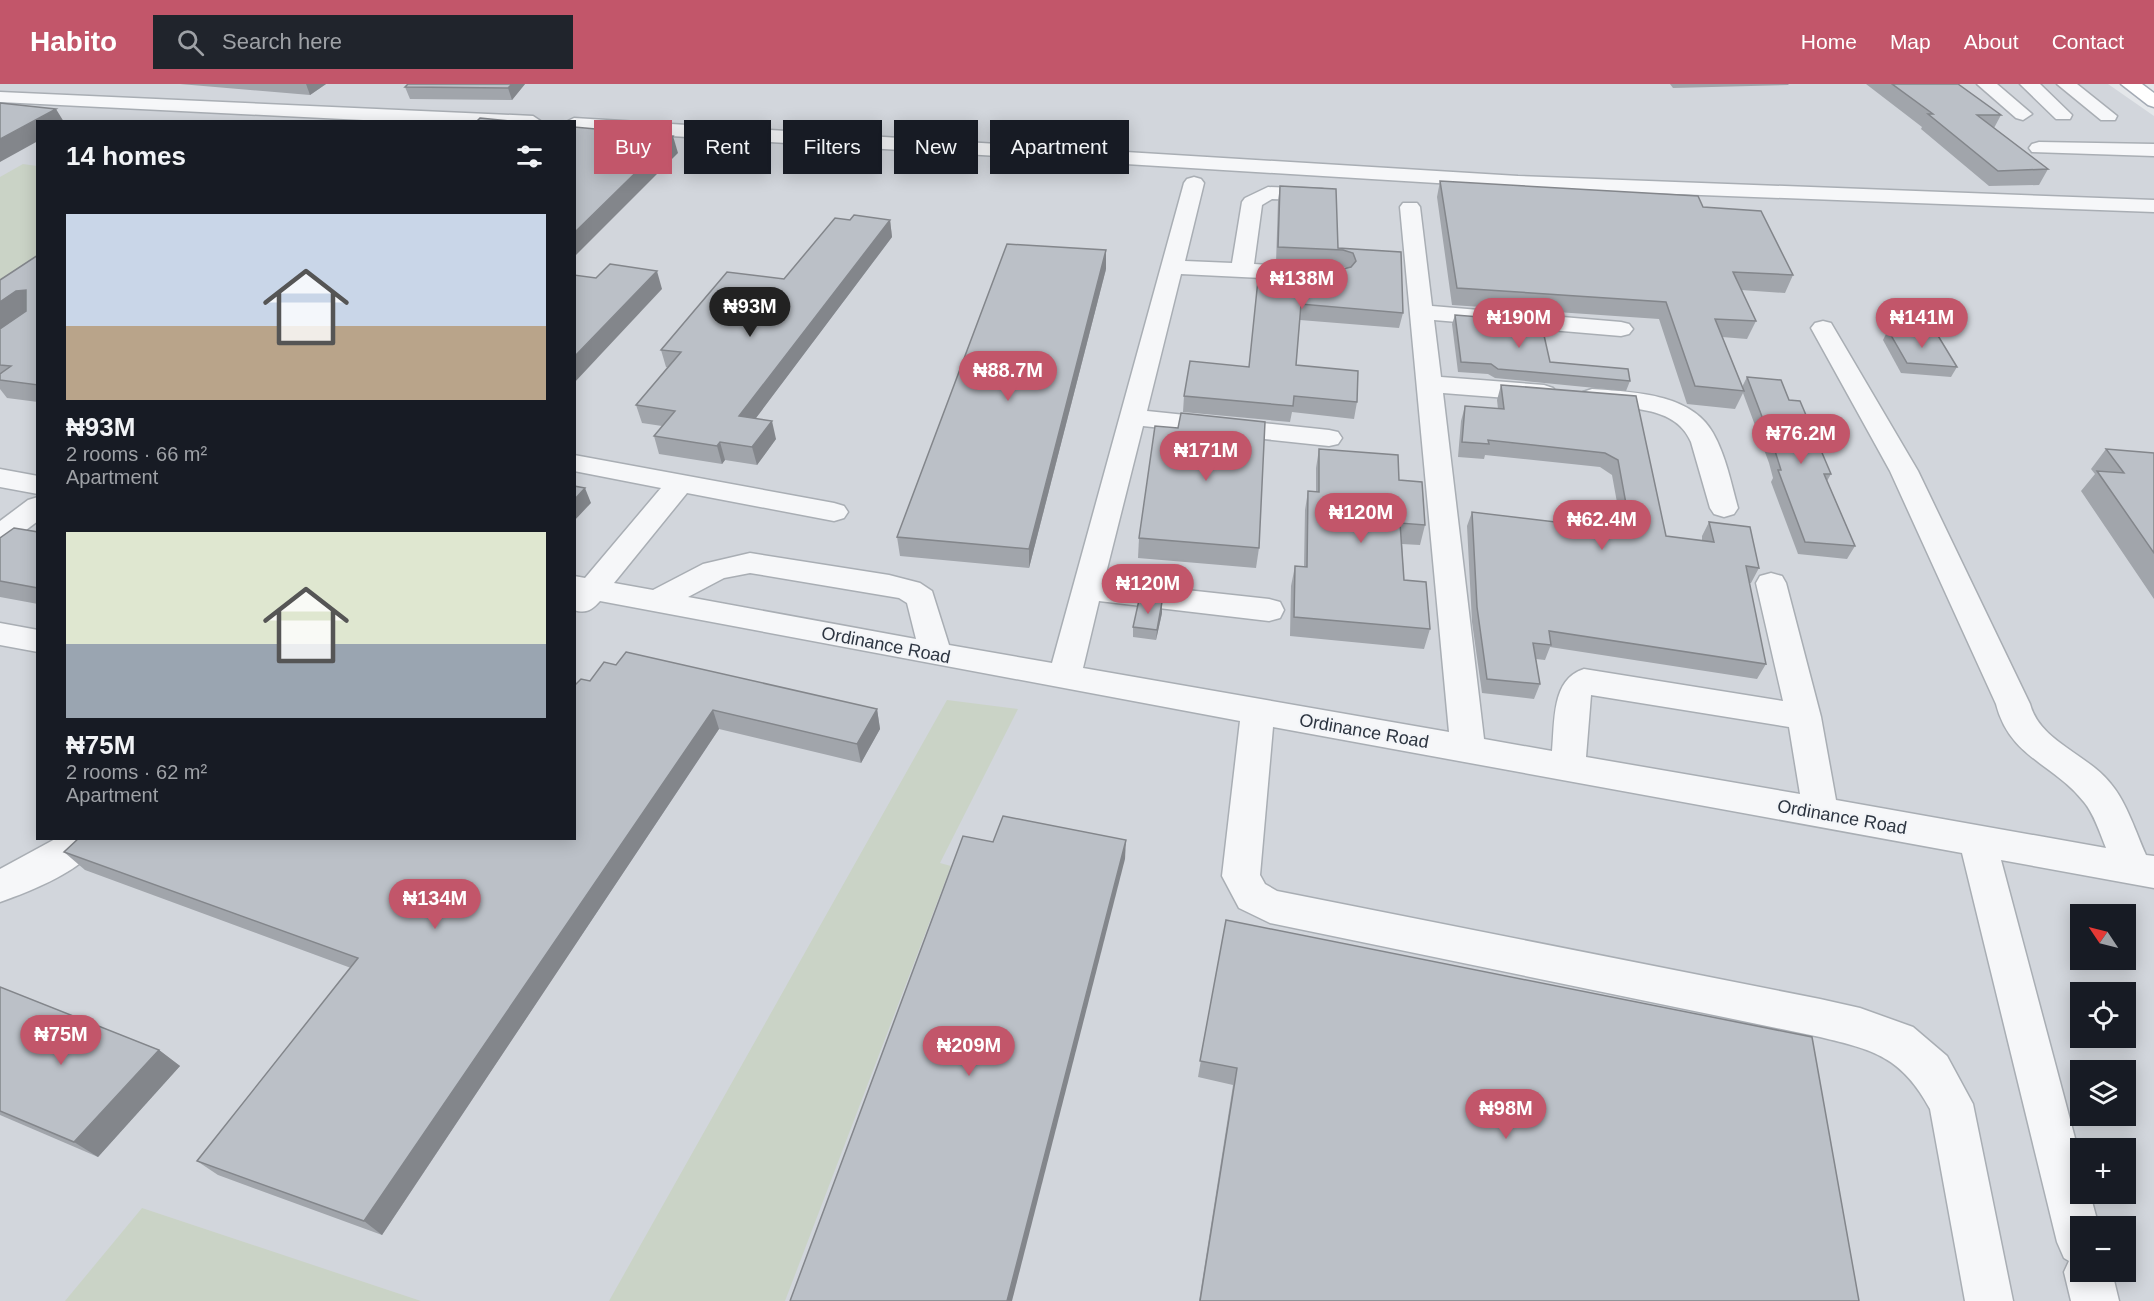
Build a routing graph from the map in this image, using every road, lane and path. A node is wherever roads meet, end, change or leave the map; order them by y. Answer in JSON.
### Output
{"nodes":[{"id":1,"x":47,"y":84,"type":"edge"},
{"id":2,"x":1986,"y":84,"type":"edge"},
{"id":3,"x":2029,"y":84,"type":"edge"},
{"id":4,"x":2066,"y":84,"type":"edge"},
{"id":5,"x":2130,"y":84,"type":"edge"},
{"id":6,"x":0,"y":97,"type":"edge"},
{"id":7,"x":24,"y":98,"type":"junction"},
{"id":8,"x":2154,"y":101,"type":"edge"},
{"id":9,"x":281,"y":109,"type":"junction"},
{"id":10,"x":2023,"y":114,"type":"dead end"},
{"id":11,"x":2063,"y":115,"type":"dead end"},
{"id":12,"x":2108,"y":116,"type":"dead end"},
{"id":13,"x":329,"y":117,"type":"edge"},
{"id":14,"x":266,"y":120,"type":"edge"},
{"id":15,"x":451,"y":120,"type":"edge"},
{"id":16,"x":576,"y":124,"type":"edge"},
{"id":17,"x":2038,"y":148,"type":"dead end"},
{"id":18,"x":2154,"y":150,"type":"edge"},
{"id":19,"x":1194,"y":183,"type":"dead end"},
{"id":20,"x":1333,"y":196,"type":"edge"},
{"id":21,"x":2154,"y":206,"type":"edge"},
{"id":22,"x":1410,"y":207,"type":"dead end"},
{"id":23,"x":1172,"y":267,"type":"junction"},
{"id":24,"x":1242,"y":270,"type":"junction"},
{"id":25,"x":1319,"y":274,"type":"edge"},
{"id":26,"x":1421,"y":312,"type":"junction"},
{"id":27,"x":1823,"y":328,"type":"dead end"},
{"id":28,"x":1621,"y":329,"type":"dead end"},
{"id":29,"x":1429,"y":384,"type":"junction"},
{"id":30,"x":1132,"y":417,"type":"junction"},
{"id":31,"x":1329,"y":438,"type":"dead end"},
{"id":32,"x":576,"y":463,"type":"edge"},
{"id":33,"x":0,"y":478,"type":"edge"},
{"id":34,"x":680,"y":483,"type":"junction"},
{"id":35,"x":36,"y":485,"type":"edge"},
{"id":36,"x":36,"y":508,"type":"edge"},
{"id":37,"x":1724,"y":508,"type":"dead end"},
{"id":38,"x":834,"y":512,"type":"dead end"},
{"id":39,"x":0,"y":535,"type":"edge"},
{"id":40,"x":1771,"y":584,"type":"dead end"},
{"id":41,"x":1087,"y":589,"type":"junction"},
{"id":42,"x":581,"y":595,"type":"edge"},
{"id":43,"x":659,"y":601,"type":"junction"},
{"id":44,"x":1269,"y":610,"type":"dead end"},
{"id":45,"x":0,"y":634,"type":"edge"},
{"id":46,"x":36,"y":641,"type":"edge"},
{"id":47,"x":936,"y":654,"type":"junction"},
{"id":48,"x":1064,"y":677,"type":"junction"},
{"id":49,"x":1258,"y":712,"type":"junction"},
{"id":50,"x":1804,"y":717,"type":"junction"},
{"id":51,"x":1468,"y":750,"type":"junction"},
{"id":52,"x":1568,"y":768,"type":"junction"},
{"id":53,"x":1821,"y":814,"type":"junction"},
{"id":54,"x":83,"y":840,"type":"edge"},
{"id":55,"x":1978,"y":842,"type":"junction"},
{"id":56,"x":2144,"y":870,"type":"edge"},
{"id":57,"x":0,"y":886,"type":"edge"},
{"id":58,"x":2073,"y":1216,"type":"edge"},
{"id":59,"x":2090,"y":1282,"type":"edge"},
{"id":60,"x":1989,"y":1301,"type":"edge"},
{"id":61,"x":2095,"y":1301,"type":"edge"}],
"edges":[{"from":1,"to":7,"type":"street"},
{"from":2,"to":10,"type":"street"},
{"from":3,"to":11,"type":"street"},
{"from":4,"to":12,"type":"street"},
{"from":5,"to":8,"type":"main road"},
{"from":6,"to":7,"type":"street"},
{"from":7,"to":9,"type":"street"},
{"from":9,"to":13,"type":"street"},
{"from":9,"to":14,"type":"street"},
{"from":13,"to":15,"type":"street"},
{"from":16,"to":21,"type":"street"},
{"from":17,"to":18,"type":"street"},
{"from":19,"to":23,"type":"street"},
{"from":20,"to":24,"type":"street"},
{"from":22,"to":26,"type":"street"},
{"from":23,"to":24,"type":"street"},
{"from":23,"to":30,"type":"street"},
{"from":24,"to":25,"type":"street"},
{"from":26,"to":28,"type":"street"},
{"from":26,"to":29,"type":"street"},
{"from":27,"to":56,"type":"street"},
{"from":29,"to":37,"type":"street"},
{"from":29,"to":51,"type":"street"},
{"from":30,"to":31,"type":"street"},
{"from":30,"to":41,"type":"street"},
{"from":32,"to":34,"type":"street"},
{"from":33,"to":35,"type":"street"},
{"from":34,"to":38,"type":"street"},
{"from":34,"to":42,"type":"street"},
{"from":36,"to":39,"type":"street"},
{"from":40,"to":50,"type":"street"},
{"from":41,"to":44,"type":"street"},
{"from":41,"to":48,"type":"street"},
{"from":42,"to":43,"type":"street","name":"Ordinance Road"},
{"from":43,"to":47,"type":"street","name":"Ordinance Road"},
{"from":43,"to":47,"type":"street"},
{"from":45,"to":46,"type":"street"},
{"from":47,"to":48,"type":"street","name":"Ordinance Road"},
{"from":48,"to":49,"type":"street","name":"Ordinance Road"},
{"from":49,"to":51,"type":"street","name":"Ordinance Road"},
{"from":49,"to":60,"type":"street"},
{"from":50,"to":52,"type":"street"},
{"from":50,"to":53,"type":"street"},
{"from":51,"to":52,"type":"street","name":"Ordinance Road"},
{"from":52,"to":53,"type":"street","name":"Ordinance Road"},
{"from":53,"to":55,"type":"street","name":"Ordinance Road"},
{"from":54,"to":57,"type":"street"},
{"from":55,"to":56,"type":"street","name":"Ordinance Road"},
{"from":55,"to":58,"type":"street"},
{"from":59,"to":61,"type":"street"}]}
